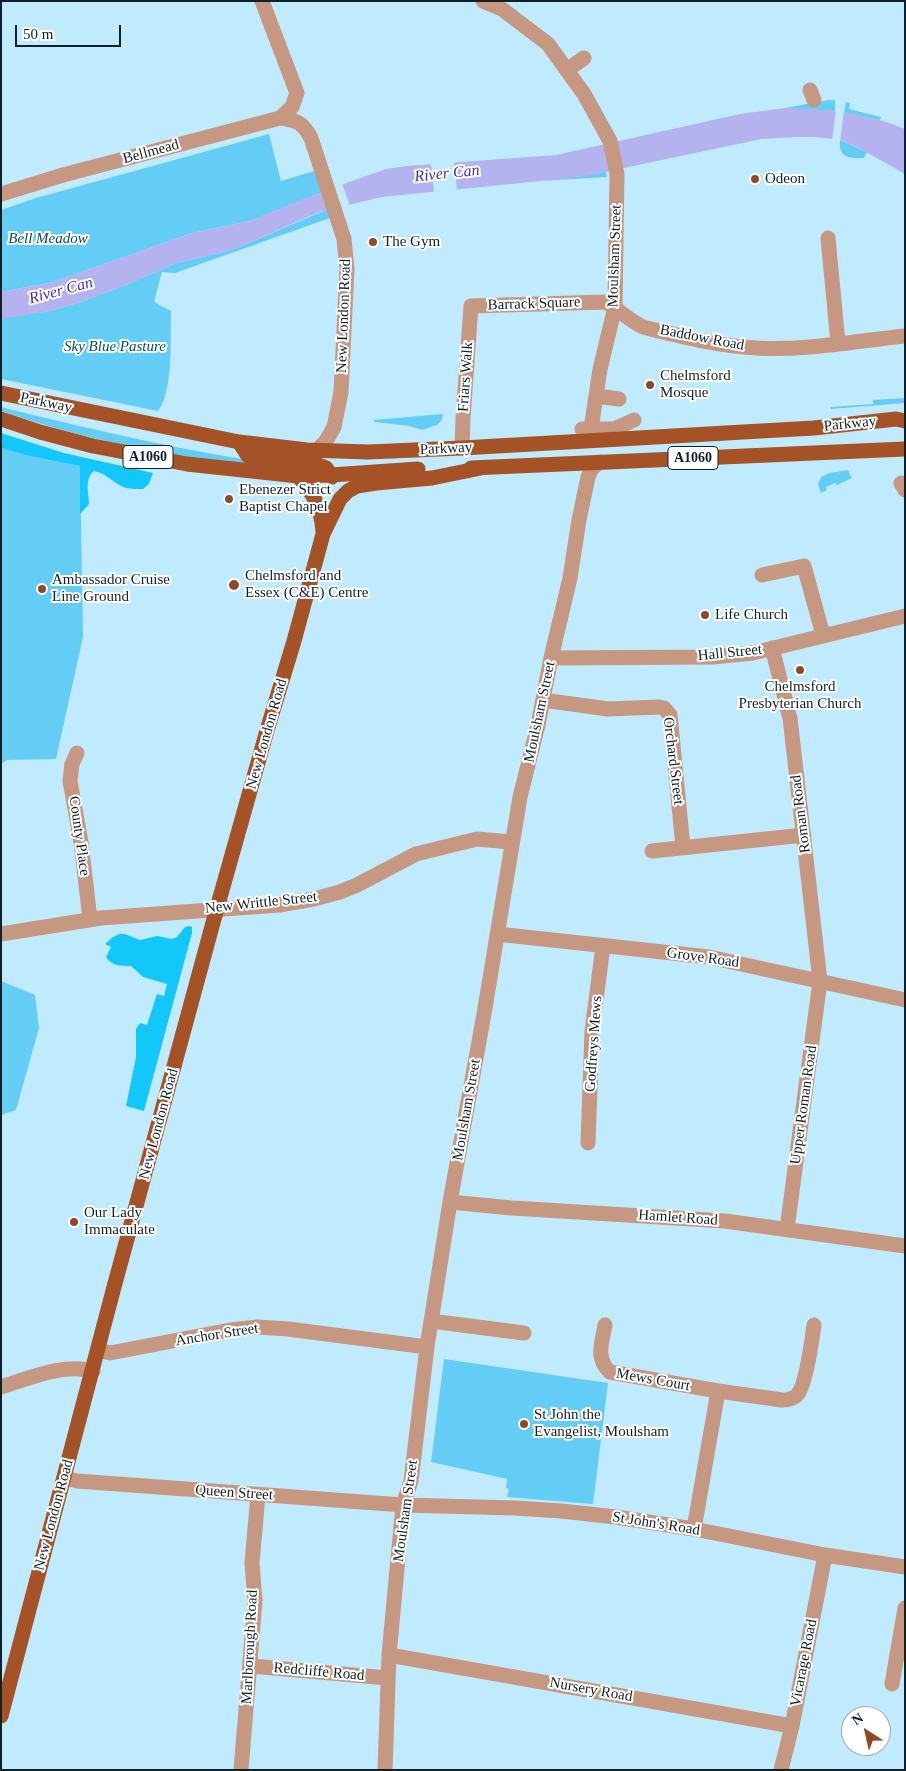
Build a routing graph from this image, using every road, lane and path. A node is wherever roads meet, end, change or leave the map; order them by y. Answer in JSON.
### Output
{"nodes":[{"id":1,"x":262,"y":1,"type":"edge"},
{"id":2,"x":483,"y":1,"type":"edge"},
{"id":3,"x":505,"y":5,"type":"edge"},
{"id":4,"x":584,"y":58,"type":"dead end"},
{"id":5,"x":567,"y":70,"type":"junction"},
{"id":6,"x":280,"y":118,"type":"junction"},
{"id":7,"x":302,"y":123,"type":"joint"},
{"id":8,"x":1,"y":194,"type":"edge"},
{"id":9,"x":828,"y":238,"type":"dead end"},
{"id":10,"x":596,"y":302,"type":"joint"},
{"id":11,"x":472,"y":306,"type":"joint"},
{"id":12,"x":615,"y":307,"type":"junction"},
{"id":13,"x":905,"y":336,"type":"edge"},
{"id":14,"x":838,"y":343,"type":"junction"},
{"id":15,"x":1,"y":393,"type":"edge"},
{"id":16,"x":596,"y":396,"type":"junction"},
{"id":17,"x":619,"y":399,"type":"dead end"},
{"id":18,"x":1,"y":419,"type":"edge"},
{"id":19,"x":902,"y":419,"type":"edge"},
{"id":20,"x":634,"y":420,"type":"dead end"},
{"id":21,"x":239,"y":442,"type":"junction"},
{"id":22,"x":462,"y":448,"type":"junction"},
{"id":23,"x":905,"y":449,"type":"edge"},
{"id":24,"x":318,"y":450,"type":"junction"},
{"id":25,"x":600,"y":462,"type":"junction"},
{"id":26,"x":481,"y":468,"type":"junction"},
{"id":27,"x":331,"y":475,"type":"junction"},
{"id":28,"x":298,"y":476,"type":"junction"},
{"id":29,"x":335,"y":507,"type":"junction"},
{"id":30,"x":323,"y":534,"type":"junction"},
{"id":31,"x":762,"y":575,"type":"dead end"},
{"id":32,"x":905,"y":616,"type":"edge"},
{"id":33,"x":824,"y":635,"type":"junction"},
{"id":34,"x":772,"y":648,"type":"junction"},
{"id":35,"x":551,"y":658,"type":"junction"},
{"id":36,"x":543,"y":700,"type":"junction"},
{"id":37,"x":77,"y":753,"type":"dead end"},
{"id":38,"x":804,"y":834,"type":"junction"},
{"id":39,"x":512,"y":842,"type":"junction"},
{"id":40,"x":683,"y":847,"type":"junction"},
{"id":41,"x":652,"y":851,"type":"dead end"},
{"id":42,"x":217,"y":908,"type":"junction"},
{"id":43,"x":90,"y":919,"type":"junction"},
{"id":44,"x":1,"y":934,"type":"edge"},
{"id":45,"x":497,"y":934,"type":"junction"},
{"id":46,"x":603,"y":946,"type":"junction"},
{"id":47,"x":820,"y":981,"type":"junction"},
{"id":48,"x":905,"y":1000,"type":"edge"},
{"id":49,"x":588,"y":1143,"type":"dead end"},
{"id":50,"x":450,"y":1202,"type":"junction"},
{"id":51,"x":787,"y":1229,"type":"junction"},
{"id":52,"x":905,"y":1246,"type":"edge"},
{"id":53,"x":431,"y":1321,"type":"junction"},
{"id":54,"x":605,"y":1325,"type":"dead end"},
{"id":55,"x":814,"y":1325,"type":"dead end"},
{"id":56,"x":524,"y":1333,"type":"dead end"},
{"id":57,"x":427,"y":1347,"type":"junction"},
{"id":58,"x":98,"y":1350,"type":"junction"},
{"id":59,"x":93,"y":1370,"type":"junction"},
{"id":60,"x":1,"y":1387,"type":"edge"},
{"id":61,"x":718,"y":1391,"type":"junction"},
{"id":62,"x":65,"y":1478,"type":"junction"},
{"id":63,"x":258,"y":1495,"type":"junction"},
{"id":64,"x":404,"y":1505,"type":"junction"},
{"id":65,"x":694,"y":1529,"type":"junction"},
{"id":66,"x":824,"y":1555,"type":"junction"},
{"id":67,"x":905,"y":1567,"type":"edge"},
{"id":68,"x":905,"y":1608,"type":"edge"},
{"id":69,"x":389,"y":1654,"type":"junction"},
{"id":70,"x":251,"y":1666,"type":"junction"},
{"id":71,"x":388,"y":1678,"type":"junction"},
{"id":72,"x":892,"y":1684,"type":"dead end"},
{"id":73,"x":1,"y":1716,"type":"edge"},
{"id":74,"x":792,"y":1726,"type":"junction"},
{"id":75,"x":241,"y":1770,"type":"edge"},
{"id":76,"x":385,"y":1770,"type":"edge"},
{"id":77,"x":782,"y":1770,"type":"edge"}],
"edges":[{"from":1,"to":6,"type":"street"},
{"from":2,"to":3,"type":"street","name":"Moulsham Street"},
{"from":3,"to":5,"type":"street","name":"Moulsham Street"},
{"from":4,"to":5,"type":"street"},
{"from":5,"to":12,"type":"street","name":"Moulsham Street"},
{"from":6,"to":7,"type":"street","name":"Bellmead"},
{"from":6,"to":8,"type":"street","name":"Bellmead"},
{"from":7,"to":24,"type":"street","name":"New London Road"},
{"from":9,"to":14,"type":"street"},
{"from":10,"to":11,"type":"street","name":"Barrack Square"},
{"from":10,"to":12,"type":"street","name":"Baddow Road"},
{"from":11,"to":22,"type":"street","name":"Friars Walk"},
{"from":12,"to":14,"type":"street","name":"Baddow Road"},
{"from":12,"to":16,"type":"street","name":"Moulsham Street"},
{"from":13,"to":14,"type":"street","name":"Baddow Road"},
{"from":15,"to":21,"type":"main road","name":"Parkway","number":"A1060"},
{"from":16,"to":17,"type":"street"},
{"from":16,"to":20,"type":"street","name":"Moulsham Street"},
{"from":18,"to":28,"type":"main road","name":"Parkway","number":"A1060"},
{"from":19,"to":22,"type":"main road","name":"Parkway","number":"A1060"},
{"from":21,"to":24,"type":"main road","name":"Parkway","number":"A1060"},
{"from":21,"to":27,"type":"main road","number":"A1060"},
{"from":22,"to":24,"type":"main road","name":"Parkway","number":"A1060"},
{"from":23,"to":25,"type":"main road","name":"Parkway","number":"A1060"},
{"from":25,"to":26,"type":"main road","name":"Parkway","number":"A1060"},
{"from":25,"to":35,"type":"street","name":"Moulsham Street"},
{"from":26,"to":27,"type":"main road","name":"Parkway","number":"A1060"},
{"from":26,"to":29,"type":"main road","name":"Parkway"},
{"from":27,"to":28,"type":"main road","name":"Parkway","number":"A1060"},
{"from":27,"to":29,"type":"main road"},
{"from":28,"to":30,"type":"main road","name":"New London Road"},
{"from":29,"to":30,"type":"main road","name":"New London Road"},
{"from":30,"to":42,"type":"main road","name":"New London Road"},
{"from":31,"to":33,"type":"street"},
{"from":32,"to":33,"type":"street","name":"Hall Street"},
{"from":33,"to":34,"type":"street","name":"Hall Street"},
{"from":34,"to":35,"type":"street","name":"Hall Street"},
{"from":34,"to":38,"type":"street","name":"Roman Road"},
{"from":35,"to":36,"type":"street","name":"Moulsham Street"},
{"from":36,"to":39,"type":"street","name":"Moulsham Street"},
{"from":36,"to":40,"type":"street","name":"Orchard Street"},
{"from":37,"to":43,"type":"street","name":"County Place"},
{"from":38,"to":40,"type":"street"},
{"from":38,"to":47,"type":"street","name":"Roman Road"},
{"from":39,"to":42,"type":"street","name":"New Writtle Street"},
{"from":39,"to":45,"type":"street","name":"Moulsham Street"},
{"from":40,"to":41,"type":"street"},
{"from":42,"to":43,"type":"street","name":"New Writtle Street"},
{"from":42,"to":58,"type":"main road","name":"New London Road"},
{"from":43,"to":44,"type":"street","name":"New Writtle Street"},
{"from":45,"to":46,"type":"street","name":"Grove Road"},
{"from":45,"to":50,"type":"street","name":"Moulsham Street"},
{"from":46,"to":47,"type":"street","name":"Grove Road"},
{"from":46,"to":49,"type":"street","name":"Godfreys Mews"},
{"from":47,"to":48,"type":"street","name":"Grove Road"},
{"from":47,"to":51,"type":"street","name":"Upper Roman Road"},
{"from":50,"to":51,"type":"street","name":"Hamlet Road"},
{"from":50,"to":53,"type":"street","name":"Moulsham Street"},
{"from":51,"to":52,"type":"street","name":"Hamlet Road"},
{"from":53,"to":56,"type":"street"},
{"from":53,"to":57,"type":"street","name":"Moulsham Street"},
{"from":54,"to":61,"type":"street","name":"Mews Court"},
{"from":55,"to":61,"type":"street","name":"Mews Court"},
{"from":57,"to":58,"type":"street","name":"Anchor Street"},
{"from":57,"to":64,"type":"street","name":"Moulsham Street"},
{"from":58,"to":59,"type":"main road","name":"New London Road"},
{"from":59,"to":60,"type":"street"},
{"from":59,"to":62,"type":"main road","name":"New London Road"},
{"from":61,"to":65,"type":"street"},
{"from":62,"to":63,"type":"street","name":"Queen Street"},
{"from":62,"to":73,"type":"main road","name":"New London Road"},
{"from":63,"to":64,"type":"street","name":"Queen Street"},
{"from":63,"to":70,"type":"street","name":"Marlborough Road"},
{"from":64,"to":65,"type":"street","name":"St John's Road"},
{"from":64,"to":69,"type":"street","name":"Moulsham Street"},
{"from":65,"to":66,"type":"street","name":"St John's Road"},
{"from":66,"to":67,"type":"street","name":"St John's Road"},
{"from":66,"to":74,"type":"street","name":"Vicarage Road"},
{"from":68,"to":72,"type":"street"},
{"from":69,"to":71,"type":"street","name":"Moulsham Street"},
{"from":69,"to":74,"type":"street","name":"Nursery Road"},
{"from":70,"to":71,"type":"street","name":"Redcliffe Road"},
{"from":70,"to":75,"type":"street","name":"Marlborough Road"},
{"from":71,"to":76,"type":"street","name":"Moulsham Street"},
{"from":74,"to":77,"type":"street","name":"Vicarage Road"}]}
